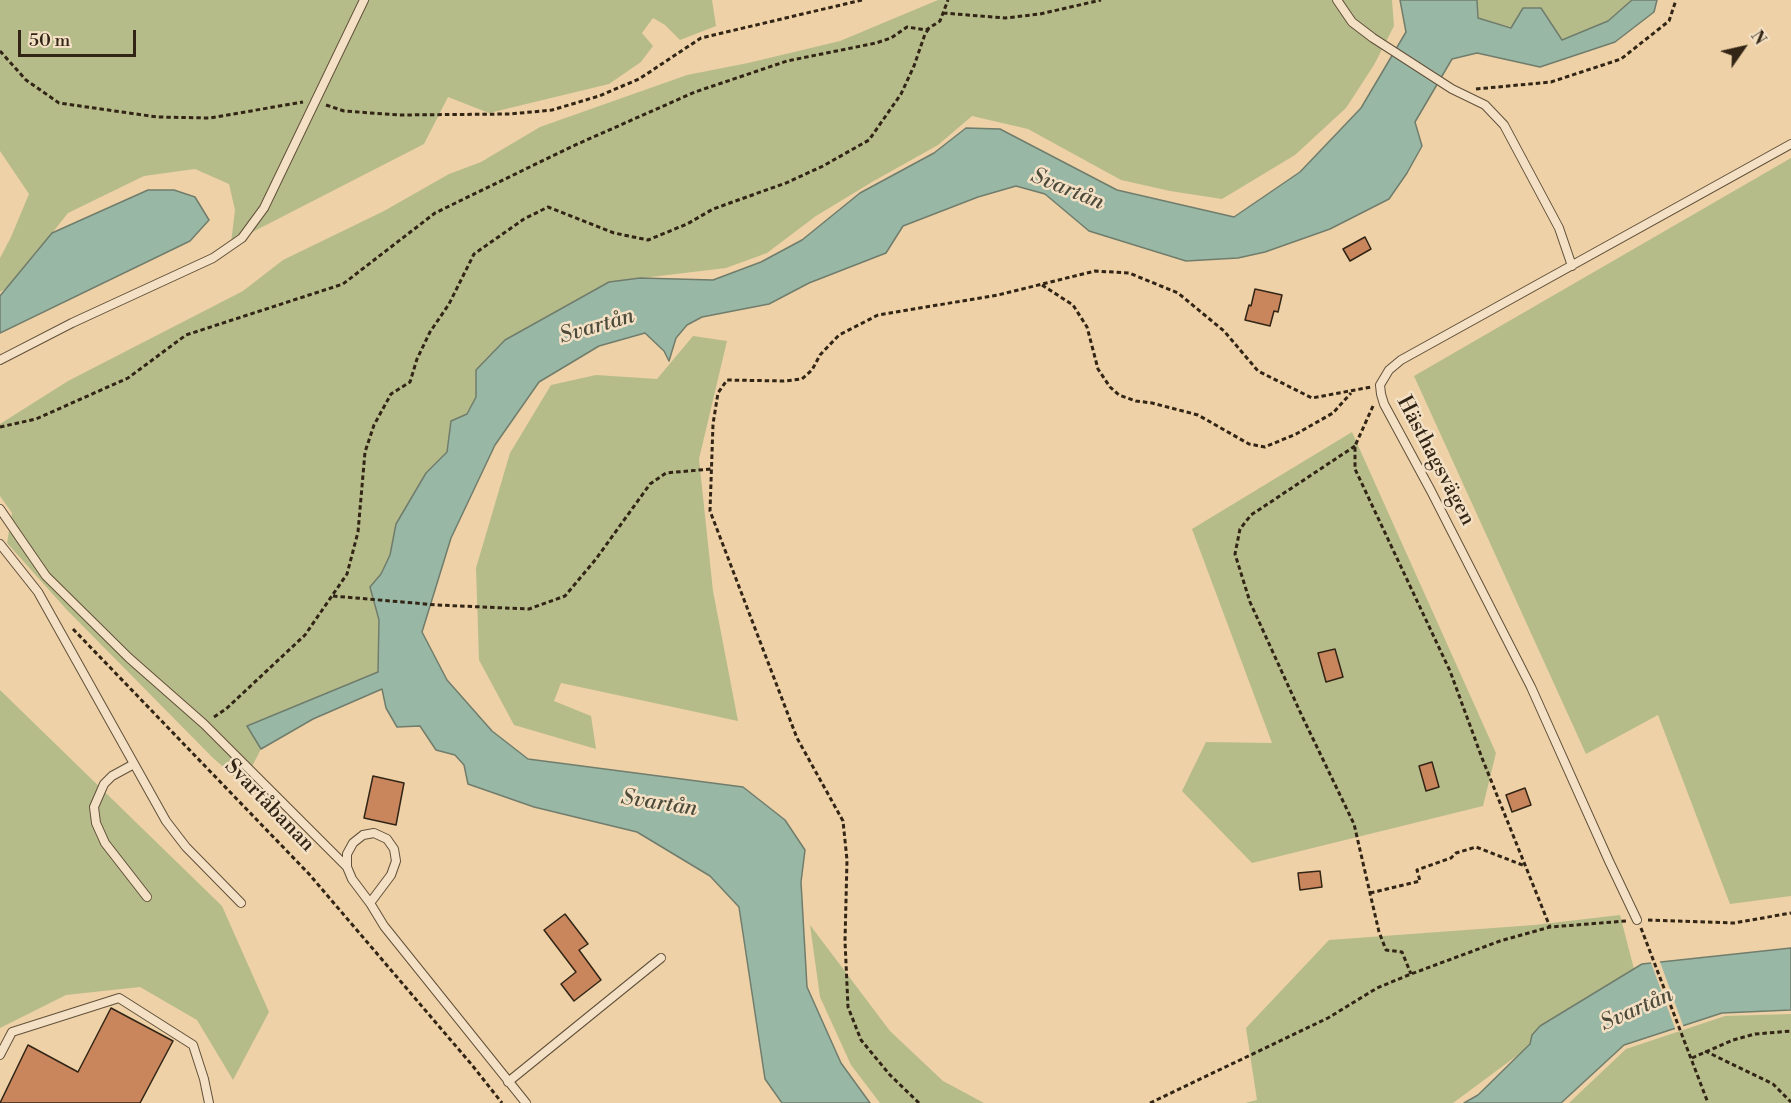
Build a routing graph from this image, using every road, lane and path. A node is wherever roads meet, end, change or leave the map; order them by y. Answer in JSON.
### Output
{"nodes":[{"id":1,"x":364,"y":0,"type":"edge"},
{"id":2,"x":862,"y":0,"type":"edge"},
{"id":3,"x":948,"y":0,"type":"edge"},
{"id":4,"x":1101,"y":0,"type":"edge"},
{"id":5,"x":1337,"y":0,"type":"edge"},
{"id":6,"x":1676,"y":0,"type":"edge"},
{"id":7,"x":943,"y":13,"type":"junction"},
{"id":8,"x":930,"y":27,"type":"junction"},
{"id":9,"x":0,"y":51,"type":"edge"},
{"id":10,"x":1464,"y":94,"type":"junction"},
{"id":11,"x":316,"y":100,"type":"junction"},
{"id":12,"x":1791,"y":144,"type":"edge"},
{"id":13,"x":1572,"y":266,"type":"junction"},
{"id":14,"x":1042,"y":285,"type":"junction"},
{"id":15,"x":0,"y":360,"type":"edge"},
{"id":16,"x":1380,"y":385,"type":"junction"},
{"id":17,"x":1352,"y":392,"type":"junction"},
{"id":18,"x":0,"y":427,"type":"edge"},
{"id":19,"x":1355,"y":446,"type":"junction"},
{"id":20,"x":711,"y":469,"type":"junction"},
{"id":21,"x":0,"y":509,"type":"edge"},
{"id":22,"x":0,"y":544,"type":"edge"},
{"id":23,"x":333,"y":596,"type":"junction"},
{"id":24,"x":66,"y":622,"type":"dead end"},
{"id":25,"x":204,"y":724,"type":"junction"},
{"id":26,"x":134,"y":764,"type":"junction"},
{"id":27,"x":1525,"y":866,"type":"junction"},
{"id":28,"x":347,"y":867,"type":"junction"},
{"id":29,"x":1370,"y":893,"type":"junction"},
{"id":30,"x":147,"y":897,"type":"dead end"},
{"id":31,"x":241,"y":903,"type":"dead end"},
{"id":32,"x":370,"y":903,"type":"junction"},
{"id":33,"x":1791,"y":913,"type":"edge"},
{"id":34,"x":1637,"y":920,"type":"junction"},
{"id":35,"x":1550,"y":927,"type":"junction"},
{"id":36,"x":662,"y":958,"type":"dead end"},
{"id":37,"x":1411,"y":974,"type":"junction"},
{"id":38,"x":1791,"y":1031,"type":"edge"},
{"id":39,"x":1705,"y":1051,"type":"junction"},
{"id":40,"x":0,"y":1056,"type":"edge"},
{"id":41,"x":1692,"y":1058,"type":"junction"},
{"id":42,"x":508,"y":1082,"type":"junction"},
{"id":43,"x":1791,"y":1102,"type":"edge"},
{"id":44,"x":209,"y":1103,"type":"edge"},
{"id":45,"x":502,"y":1103,"type":"edge"},
{"id":46,"x":526,"y":1103,"type":"edge"},
{"id":47,"x":919,"y":1103,"type":"edge"},
{"id":48,"x":1150,"y":1103,"type":"edge"},
{"id":49,"x":1708,"y":1103,"type":"edge"}],
"edges":[{"from":1,"to":11,"type":"lane"},
{"from":2,"to":11,"type":"path"},
{"from":3,"to":7,"type":"path"},
{"from":4,"to":7,"type":"path"},
{"from":5,"to":10,"type":"lane"},
{"from":6,"to":10,"type":"path"},
{"from":7,"to":8,"type":"path"},
{"from":8,"to":18,"type":"path"},
{"from":8,"to":23,"type":"path"},
{"from":9,"to":11,"type":"path"},
{"from":10,"to":13,"type":"lane"},
{"from":11,"to":15,"type":"lane"},
{"from":12,"to":13,"type":"lane","name":"Hästhagsvägen"},
{"from":13,"to":16,"type":"lane","name":"Hästhagsvägen"},
{"from":14,"to":17,"type":"path"},
{"from":14,"to":17,"type":"path"},
{"from":14,"to":20,"type":"path"},
{"from":16,"to":17,"type":"path"},
{"from":16,"to":19,"type":"path"},
{"from":16,"to":34,"type":"lane","name":"Hästhagsvägen"},
{"from":19,"to":27,"type":"path"},
{"from":19,"to":29,"type":"path"},
{"from":20,"to":23,"type":"path"},
{"from":20,"to":47,"type":"path"},
{"from":21,"to":25,"type":"lane"},
{"from":22,"to":26,"type":"lane"},
{"from":23,"to":25,"type":"path"},
{"from":24,"to":45,"type":"path","name":"Svartåbanan"},
{"from":25,"to":28,"type":"lane"},
{"from":26,"to":30,"type":"lane"},
{"from":26,"to":31,"type":"lane"},
{"from":27,"to":29,"type":"path"},
{"from":27,"to":35,"type":"path"},
{"from":28,"to":32,"type":"lane"},
{"from":28,"to":32,"type":"lane"},
{"from":29,"to":37,"type":"path"},
{"from":32,"to":42,"type":"lane"},
{"from":33,"to":34,"type":"path"},
{"from":34,"to":35,"type":"path"},
{"from":34,"to":41,"type":"path"},
{"from":35,"to":37,"type":"path"},
{"from":36,"to":42,"type":"lane"},
{"from":37,"to":48,"type":"path"},
{"from":38,"to":39,"type":"path"},
{"from":39,"to":41,"type":"path"},
{"from":39,"to":43,"type":"path"},
{"from":40,"to":44,"type":"lane"},
{"from":41,"to":49,"type":"path"},
{"from":42,"to":46,"type":"lane"}]}
